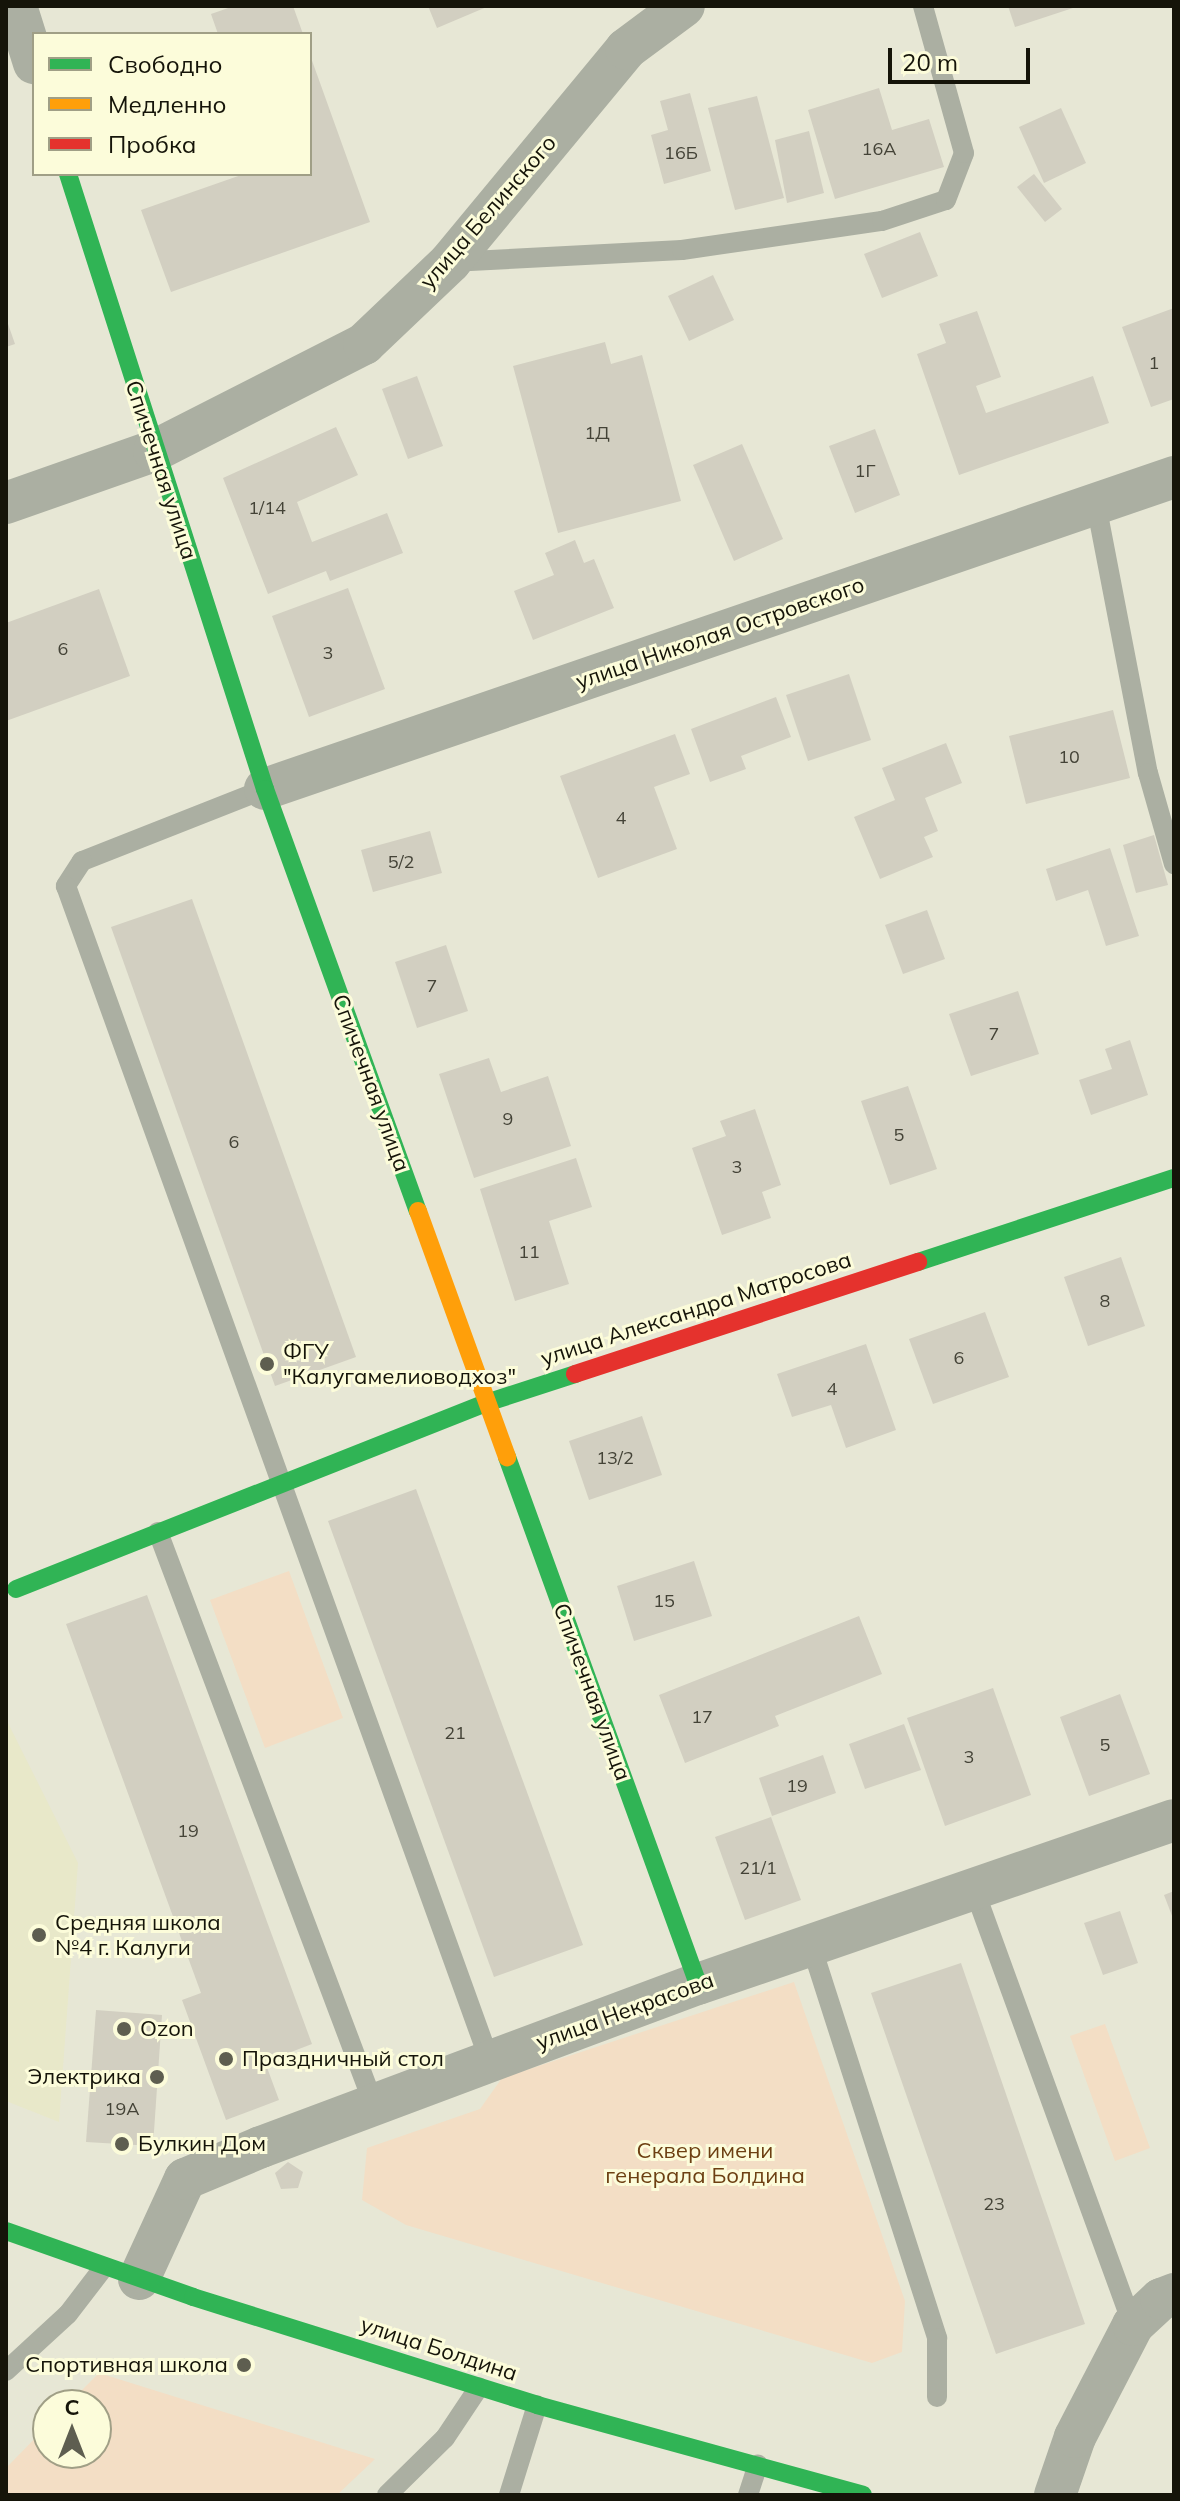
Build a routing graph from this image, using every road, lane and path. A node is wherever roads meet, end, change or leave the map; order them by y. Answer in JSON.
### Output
{"nodes":[{"id":1,"x":16,"y":6,"type":"edge"},
{"id":2,"x":923,"y":6,"type":"edge"},
{"id":3,"x":669,"y":10,"type":"edge"},
{"id":4,"x":32,"y":57,"type":"edge"},
{"id":5,"x":69,"y":176,"type":"edge"},
{"id":6,"x":450,"y":262,"type":"junction"},
{"id":7,"x":154,"y":451,"type":"junction"},
{"id":8,"x":1174,"y":477,"type":"edge"},
{"id":9,"x":6,"y":503,"type":"edge"},
{"id":10,"x":1096,"y":504,"type":"junction"},
{"id":11,"x":265,"y":789,"type":"junction"},
{"id":12,"x":1174,"y":864,"type":"edge"},
{"id":13,"x":1174,"y":1178,"type":"edge"},
{"id":14,"x":486,"y":1403,"type":"junction"},
{"id":15,"x":281,"y":1482,"type":"junction"},
{"id":16,"x":158,"y":1532,"type":"junction"},
{"id":17,"x":11,"y":1589,"type":"edge"},
{"id":18,"x":1174,"y":1820,"type":"edge"},
{"id":19,"x":974,"y":1889,"type":"junction"},
{"id":20,"x":811,"y":1945,"type":"junction"},
{"id":21,"x":698,"y":1984,"type":"junction"},
{"id":22,"x":490,"y":2062,"type":"junction"},
{"id":23,"x":374,"y":2105,"type":"junction"},
{"id":24,"x":6,"y":2231,"type":"edge"},
{"id":25,"x":121,"y":2273,"type":"junction"},
{"id":26,"x":1174,"y":2294,"type":"edge"},
{"id":27,"x":1133,"y":2325,"type":"junction"},
{"id":28,"x":6,"y":2371,"type":"edge"},
{"id":29,"x":479,"y":2387,"type":"junction"},
{"id":30,"x":937,"y":2397,"type":"dead end"},
{"id":31,"x":537,"y":2405,"type":"junction"},
{"id":32,"x":758,"y":2465,"type":"junction"},
{"id":33,"x":387,"y":2495,"type":"edge"},
{"id":34,"x":509,"y":2495,"type":"edge"},
{"id":35,"x":748,"y":2495,"type":"edge"},
{"id":36,"x":863,"y":2495,"type":"edge"},
{"id":37,"x":1055,"y":2495,"type":"edge"}],
"edges":[{"from":1,"to":4,"type":"street"},
{"from":2,"to":6,"type":"lane"},
{"from":3,"to":6,"type":"street","name":"улица Белинского"},
{"from":5,"to":7,"type":"street","name":"Спичечная улица"},
{"from":6,"to":7,"type":"street","name":"улица Белинского"},
{"from":7,"to":9,"type":"street","name":"улица Белинского"},
{"from":7,"to":11,"type":"street","name":"Спичечная улица"},
{"from":8,"to":10,"type":"street","name":"улица Николая Островского"},
{"from":10,"to":11,"type":"street","name":"улица Николая Островского"},
{"from":10,"to":12,"type":"lane"},
{"from":11,"to":14,"type":"street","name":"Спичечная улица"},
{"from":11,"to":15,"type":"lane"},
{"from":13,"to":14,"type":"street","name":"улица Александра Матросова"},
{"from":14,"to":15,"type":"street","name":"улица Александра Матросова"},
{"from":14,"to":21,"type":"street","name":"Спичечная улица"},
{"from":15,"to":16,"type":"street","name":"улица Александра Матросова"},
{"from":15,"to":22,"type":"lane"},
{"from":16,"to":17,"type":"street","name":"улица Александра Матросова"},
{"from":16,"to":23,"type":"lane"},
{"from":18,"to":19,"type":"street","name":"улица Некрасова"},
{"from":19,"to":20,"type":"street","name":"улица Некрасова"},
{"from":19,"to":27,"type":"lane"},
{"from":20,"to":21,"type":"street","name":"улица Некрасова"},
{"from":20,"to":30,"type":"lane"},
{"from":21,"to":22,"type":"street","name":"улица Некрасова"},
{"from":22,"to":23,"type":"street","name":"улица Некрасова"},
{"from":23,"to":25,"type":"street","name":"улица Некрасова"},
{"from":24,"to":25,"type":"street","name":"улица Болдина"},
{"from":25,"to":28,"type":"lane"},
{"from":25,"to":29,"type":"street","name":"улица Болдина"},
{"from":26,"to":27,"type":"street"},
{"from":27,"to":37,"type":"street"},
{"from":29,"to":31,"type":"street","name":"улица Болдина"},
{"from":29,"to":33,"type":"lane"},
{"from":31,"to":32,"type":"street","name":"улица Болдина"},
{"from":31,"to":34,"type":"lane"},
{"from":32,"to":35,"type":"lane"},
{"from":32,"to":36,"type":"street","name":"улица Болдина"}]}
